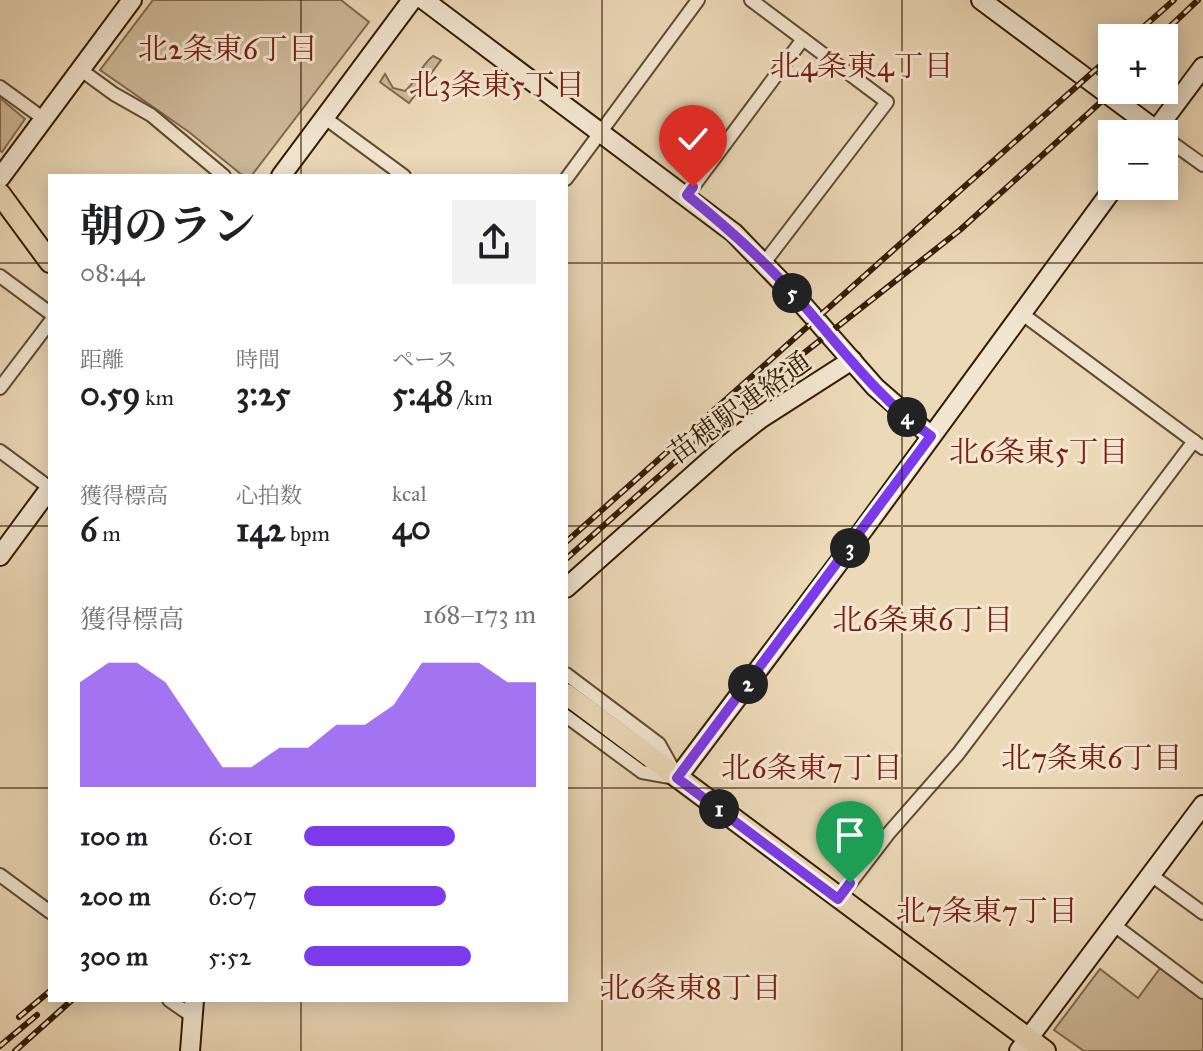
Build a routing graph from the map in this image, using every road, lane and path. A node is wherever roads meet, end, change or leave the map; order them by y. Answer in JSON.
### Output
{"nodes":[{"id":1,"x":132,"y":0,"type":"edge"},
{"id":2,"x":412,"y":0,"type":"edge"},
{"id":3,"x":424,"y":0,"type":"edge"},
{"id":4,"x":698,"y":0,"type":"edge"},
{"id":5,"x":751,"y":0,"type":"edge"},
{"id":6,"x":981,"y":0,"type":"edge"},
{"id":7,"x":803,"y":39,"type":"junction"},
{"id":8,"x":1203,"y":67,"type":"edge"},
{"id":9,"x":81,"y":70,"type":"junction"},
{"id":10,"x":0,"y":87,"type":"edge"},
{"id":11,"x":325,"y":118,"type":"junction"},
{"id":12,"x":44,"y":119,"type":"junction"},
{"id":13,"x":1140,"y":120,"type":"edge"},
{"id":14,"x":1167,"y":120,"type":"edge"},
{"id":15,"x":601,"y":132,"type":"junction"},
{"id":16,"x":1178,"y":148,"type":"edge"},
{"id":17,"x":1203,"y":165,"type":"edge"},
{"id":18,"x":222,"y":174,"type":"edge"},
{"id":19,"x":283,"y":174,"type":"edge"},
{"id":20,"x":401,"y":174,"type":"edge"},
{"id":21,"x":568,"y":176,"type":"edge"},
{"id":22,"x":0,"y":178,"type":"edge"},
{"id":23,"x":0,"y":194,"type":"edge"},
{"id":24,"x":687,"y":195,"type":"junction"},
{"id":25,"x":1105,"y":200,"type":"edge"},
{"id":26,"x":48,"y":259,"type":"edge"},
{"id":27,"x":764,"y":263,"type":"junction"},
{"id":28,"x":0,"y":276,"type":"edge"},
{"id":29,"x":48,"y":312,"type":"edge"},
{"id":30,"x":1021,"y":313,"type":"junction"},
{"id":31,"x":48,"y":325,"type":"edge"},
{"id":32,"x":852,"y":360,"type":"junction"},
{"id":33,"x":0,"y":388,"type":"edge"},
{"id":34,"x":931,"y":436,"type":"junction"},
{"id":35,"x":1199,"y":444,"type":"edge"},
{"id":36,"x":0,"y":451,"type":"edge"},
{"id":37,"x":48,"y":487,"type":"edge"},
{"id":38,"x":48,"y":491,"type":"edge"},
{"id":39,"x":0,"y":556,"type":"edge"},
{"id":40,"x":568,"y":586,"type":"edge"},
{"id":41,"x":568,"y":676,"type":"edge"},
{"id":42,"x":568,"y":696,"type":"edge"},
{"id":43,"x":568,"y":717,"type":"edge"},
{"id":44,"x":677,"y":778,"type":"junction"},
{"id":45,"x":1203,"y":805,"type":"edge"},
{"id":46,"x":0,"y":875,"type":"edge"},
{"id":47,"x":1151,"y":875,"type":"junction"},
{"id":48,"x":838,"y":899,"type":"junction"},
{"id":49,"x":48,"y":911,"type":"edge"},
{"id":50,"x":1203,"y":913,"type":"edge"},
{"id":51,"x":1114,"y":925,"type":"junction"},
{"id":52,"x":1203,"y":992,"type":"edge"},
{"id":53,"x":193,"y":1008,"type":"edge"},
{"id":54,"x":1031,"y":1047,"type":"edge"},
{"id":55,"x":190,"y":1051,"type":"edge"}],
"edges":[{"from":1,"to":9,"type":"street"},
{"from":2,"to":11,"type":"street"},
{"from":3,"to":15,"type":"street","name":"苗穂駅連絡通"},
{"from":4,"to":15,"type":"street"},
{"from":5,"to":7,"type":"street"},
{"from":6,"to":13,"type":"street"},
{"from":7,"to":24,"type":"street"},
{"from":7,"to":27,"type":"street"},
{"from":8,"to":14,"type":"street"},
{"from":9,"to":12,"type":"street"},
{"from":9,"to":18,"type":"street"},
{"from":10,"to":12,"type":"street"},
{"from":11,"to":19,"type":"street"},
{"from":11,"to":20,"type":"street"},
{"from":12,"to":22,"type":"street"},
{"from":15,"to":21,"type":"street"},
{"from":15,"to":24,"type":"street","name":"苗穂駅連絡通"},
{"from":16,"to":17,"type":"street"},
{"from":23,"to":26,"type":"main road"},
{"from":24,"to":27,"type":"street","name":"苗穂駅連絡通"},
{"from":25,"to":30,"type":"street"},
{"from":27,"to":32,"type":"street","name":"苗穂駅連絡通"},
{"from":28,"to":29,"type":"street"},
{"from":30,"to":34,"type":"street"},
{"from":30,"to":35,"type":"street"},
{"from":31,"to":33,"type":"street"},
{"from":32,"to":34,"type":"street"},
{"from":32,"to":40,"type":"street","name":"苗穂駅連絡通"},
{"from":34,"to":44,"type":"street"},
{"from":35,"to":48,"type":"street"},
{"from":36,"to":37,"type":"street"},
{"from":38,"to":39,"type":"street"},
{"from":41,"to":44,"type":"street"},
{"from":42,"to":44,"type":"main road"},
{"from":43,"to":44,"type":"street"},
{"from":44,"to":48,"type":"main road"},
{"from":45,"to":47,"type":"street"},
{"from":46,"to":49,"type":"street"},
{"from":47,"to":50,"type":"street"},
{"from":47,"to":51,"type":"street"},
{"from":48,"to":54,"type":"main road"},
{"from":51,"to":52,"type":"street"},
{"from":51,"to":54,"type":"street"},
{"from":53,"to":55,"type":"street"}]}
